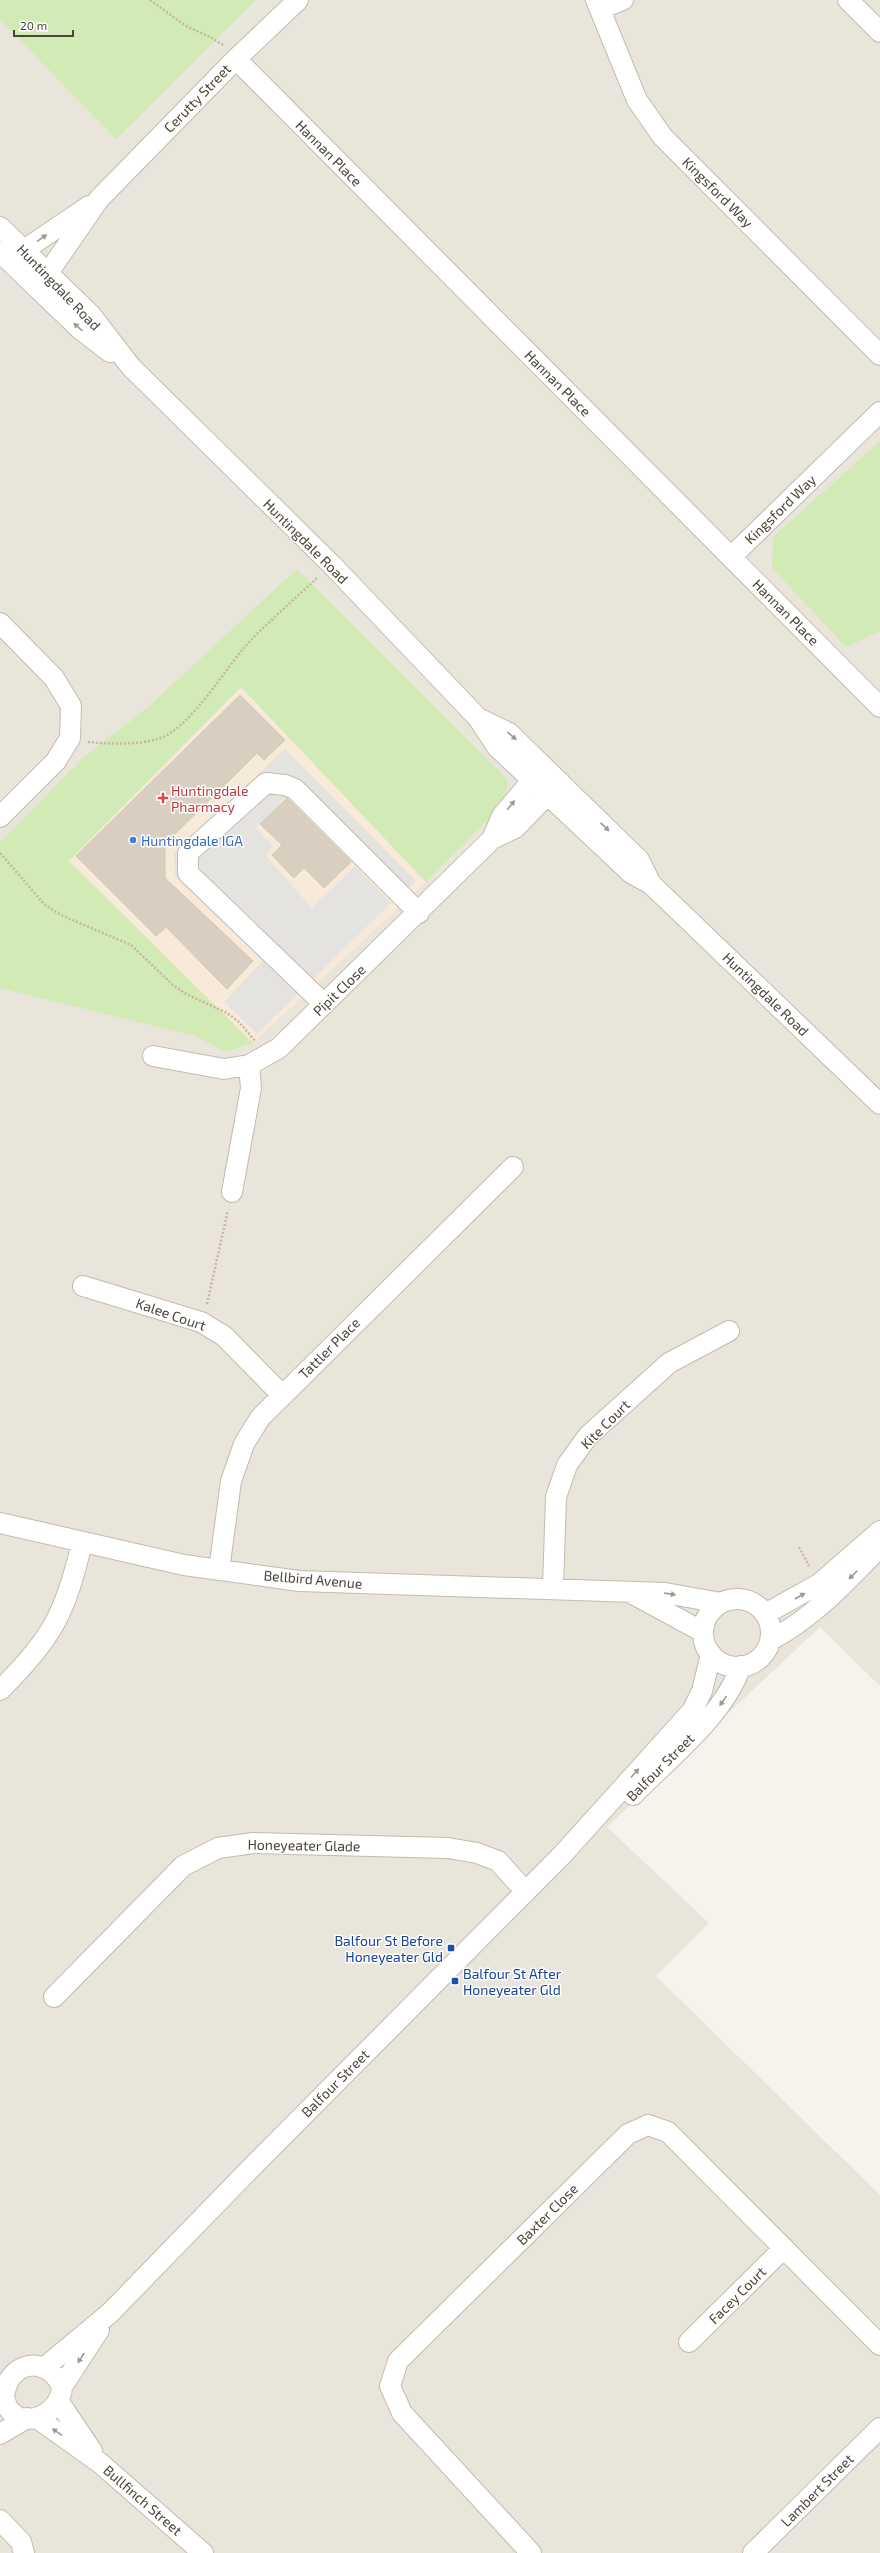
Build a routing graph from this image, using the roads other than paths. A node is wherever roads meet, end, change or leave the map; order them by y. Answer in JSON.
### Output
{"nodes":[{"id":1,"x":298,"y":0,"type":"edge"},
{"id":2,"x":623,"y":0,"type":"edge"},
{"id":3,"x":848,"y":0,"type":"edge"},
{"id":4,"x":598,"y":5,"type":"edge"},
{"id":5,"x":880,"y":32,"type":"edge"},
{"id":6,"x":236,"y":59,"type":"junction"},
{"id":7,"x":99,"y":199,"type":"junction"},
{"id":8,"x":0,"y":227,"type":"edge"},
{"id":9,"x":12,"y":255,"type":"edge"},
{"id":10,"x":41,"y":279,"type":"junction"},
{"id":11,"x":880,"y":355,"type":"edge"},
{"id":12,"x":880,"y":412,"type":"edge"},
{"id":13,"x":731,"y":557,"type":"junction"},
{"id":14,"x":0,"y":623,"type":"edge"},
{"id":15,"x":880,"y":707,"type":"edge"},
{"id":16,"x":538,"y":773,"type":"junction"},
{"id":17,"x":554,"y":789,"type":"junction"},
{"id":18,"x":0,"y":817,"type":"edge"},
{"id":19,"x":492,"y":839,"type":"junction"},
{"id":20,"x":419,"y":913,"type":"junction"},
{"id":21,"x":324,"y":1004,"type":"junction"},
{"id":22,"x":153,"y":1056,"type":"dead end"},
{"id":23,"x":257,"y":1060,"type":"junction"},
{"id":24,"x":880,"y":1104,"type":"edge"},
{"id":25,"x":513,"y":1167,"type":"dead end"},
{"id":26,"x":232,"y":1192,"type":"road end"},
{"id":27,"x":83,"y":1286,"type":"dead end"},
{"id":28,"x":729,"y":1331,"type":"dead end"},
{"id":29,"x":282,"y":1395,"type":"junction"},
{"id":30,"x":0,"y":1523,"type":"edge"},
{"id":31,"x":880,"y":1531,"type":"edge"},
{"id":32,"x":82,"y":1543,"type":"junction"},
{"id":33,"x":880,"y":1547,"type":"edge"},
{"id":34,"x":218,"y":1570,"type":"junction"},
{"id":35,"x":553,"y":1587,"type":"junction"},
{"id":36,"x":631,"y":1593,"type":"junction"},
{"id":37,"x":721,"y":1603,"type":"junction"},
{"id":38,"x":765,"y":1614,"type":"junction"},
{"id":39,"x":703,"y":1632,"type":"junction"},
{"id":40,"x":771,"y":1640,"type":"junction"},
{"id":41,"x":710,"y":1654,"type":"junction"},
{"id":42,"x":741,"y":1666,"type":"junction"},
{"id":43,"x":0,"y":1690,"type":"edge"},
{"id":44,"x":562,"y":1855,"type":"junction"},
{"id":45,"x":526,"y":1892,"type":"junction"},
{"id":46,"x":54,"y":1997,"type":"dead end"},
{"id":47,"x":784,"y":2248,"type":"junction"},
{"id":48,"x":110,"y":2313,"type":"junction"},
{"id":49,"x":689,"y":2342,"type":"dead end"},
{"id":50,"x":880,"y":2345,"type":"edge"},
{"id":51,"x":45,"y":2367,"type":"junction"},
{"id":52,"x":60,"y":2395,"type":"junction"},
{"id":53,"x":2,"y":2399,"type":"edge"},
{"id":54,"x":32,"y":2418,"type":"junction"},
{"id":55,"x":880,"y":2428,"type":"edge"},
{"id":56,"x":0,"y":2434,"type":"edge"},
{"id":57,"x":100,"y":2462,"type":"junction"},
{"id":58,"x":0,"y":2520,"type":"edge"},
{"id":59,"x":202,"y":2552,"type":"edge"},
{"id":60,"x":24,"y":2553,"type":"edge"},
{"id":61,"x":531,"y":2553,"type":"edge"},
{"id":62,"x":753,"y":2553,"type":"edge"}],
"edges":[{"from":1,"to":6,"type":"street","name":"Cerutty Street"},
{"from":2,"to":4,"type":"street"},
{"from":3,"to":5,"type":"street"},
{"from":4,"to":11,"type":"street","name":"Kingsford Way"},
{"from":6,"to":7,"type":"street","name":"Cerutty Street"},
{"from":6,"to":13,"type":"street","name":"Hannan Place"},
{"from":9,"to":7,"type":"street","name":"Cerutty Street","one_way":true},
{"from":7,"to":10,"type":"street","name":"Cerutty Street"},
{"from":8,"to":9,"type":"street","name":"Huntingdale Road"},
{"from":9,"to":10,"type":"street","name":"Huntingdale Road"},
{"from":10,"to":16,"type":"street","name":"Huntingdale Road"},
{"from":12,"to":13,"type":"street","name":"Kingsford Way"},
{"from":13,"to":15,"type":"street","name":"Hannan Place"},
{"from":14,"to":18,"type":"street"},
{"from":16,"to":17,"type":"street","name":"Huntingdale Road"},
{"from":19,"to":16,"type":"street","name":"Pipit Close","one_way":true},
{"from":17,"to":19,"type":"street","name":"Pipit Close"},
{"from":17,"to":24,"type":"street","name":"Huntingdale Road"},
{"from":19,"to":20,"type":"street","name":"Pipit Close"},
{"from":20,"to":21,"type":"street","name":"Pipit Close"},
{"from":20,"to":21,"type":"street"},
{"from":21,"to":23,"type":"street","name":"Pipit Close"},
{"from":22,"to":23,"type":"street","name":"Pipit Close"},
{"from":23,"to":26,"type":"street"},
{"from":25,"to":29,"type":"street","name":"Tattler Place"},
{"from":27,"to":29,"type":"street","name":"Kalee Court"},
{"from":28,"to":35,"type":"street","name":"Kite Court"},
{"from":29,"to":34,"type":"street","name":"Tattler Place"},
{"from":30,"to":32,"type":"street","name":"Bellbird Avenue"},
{"from":38,"to":31,"type":"street","one_way":true},
{"from":32,"to":34,"type":"street","name":"Bellbird Avenue"},
{"from":32,"to":43,"type":"street"},
{"from":33,"to":40,"type":"street","one_way":true},
{"from":34,"to":35,"type":"street","name":"Bellbird Avenue"},
{"from":35,"to":36,"type":"street","name":"Bellbird Avenue"},
{"from":36,"to":37,"type":"street","name":"Bellbird Avenue","one_way":true},
{"from":36,"to":39,"type":"street","name":"Bellbird Avenue"},
{"from":37,"to":38,"type":"street"},
{"from":37,"to":39,"type":"street"},
{"from":38,"to":40,"type":"street"},
{"from":39,"to":41,"type":"street"},
{"from":40,"to":42,"type":"street"},
{"from":41,"to":42,"type":"street"},
{"from":44,"to":41,"type":"street","name":"Balfour Street","one_way":true},
{"from":42,"to":44,"type":"street","name":"Balfour Street","one_way":true},
{"from":44,"to":45,"type":"street","name":"Balfour Street"},
{"from":45,"to":46,"type":"street","name":"Honeyeater Glade"},
{"from":45,"to":48,"type":"street","name":"Balfour Street"},
{"from":47,"to":49,"type":"street","name":"Facey Court"},
{"from":47,"to":50,"type":"street","name":"Baxter Close"},
{"from":47,"to":61,"type":"street","name":"Baxter Close"},
{"from":48,"to":51,"type":"street","name":"Balfour Street"},
{"from":48,"to":52,"type":"street","name":"Balfour Street","one_way":true},
{"from":51,"to":52,"type":"street"},
{"from":51,"to":53,"type":"street"},
{"from":52,"to":54,"type":"street"},
{"from":52,"to":57,"type":"street","name":"Bullfinch Street"},
{"from":53,"to":54,"type":"street"},
{"from":54,"to":56,"type":"street"},
{"from":57,"to":54,"type":"street","name":"Bullfinch Street","one_way":true},
{"from":55,"to":62,"type":"street","name":"Lambert Street"},
{"from":57,"to":59,"type":"street","name":"Bullfinch Street"},
{"from":58,"to":60,"type":"street"}]}
